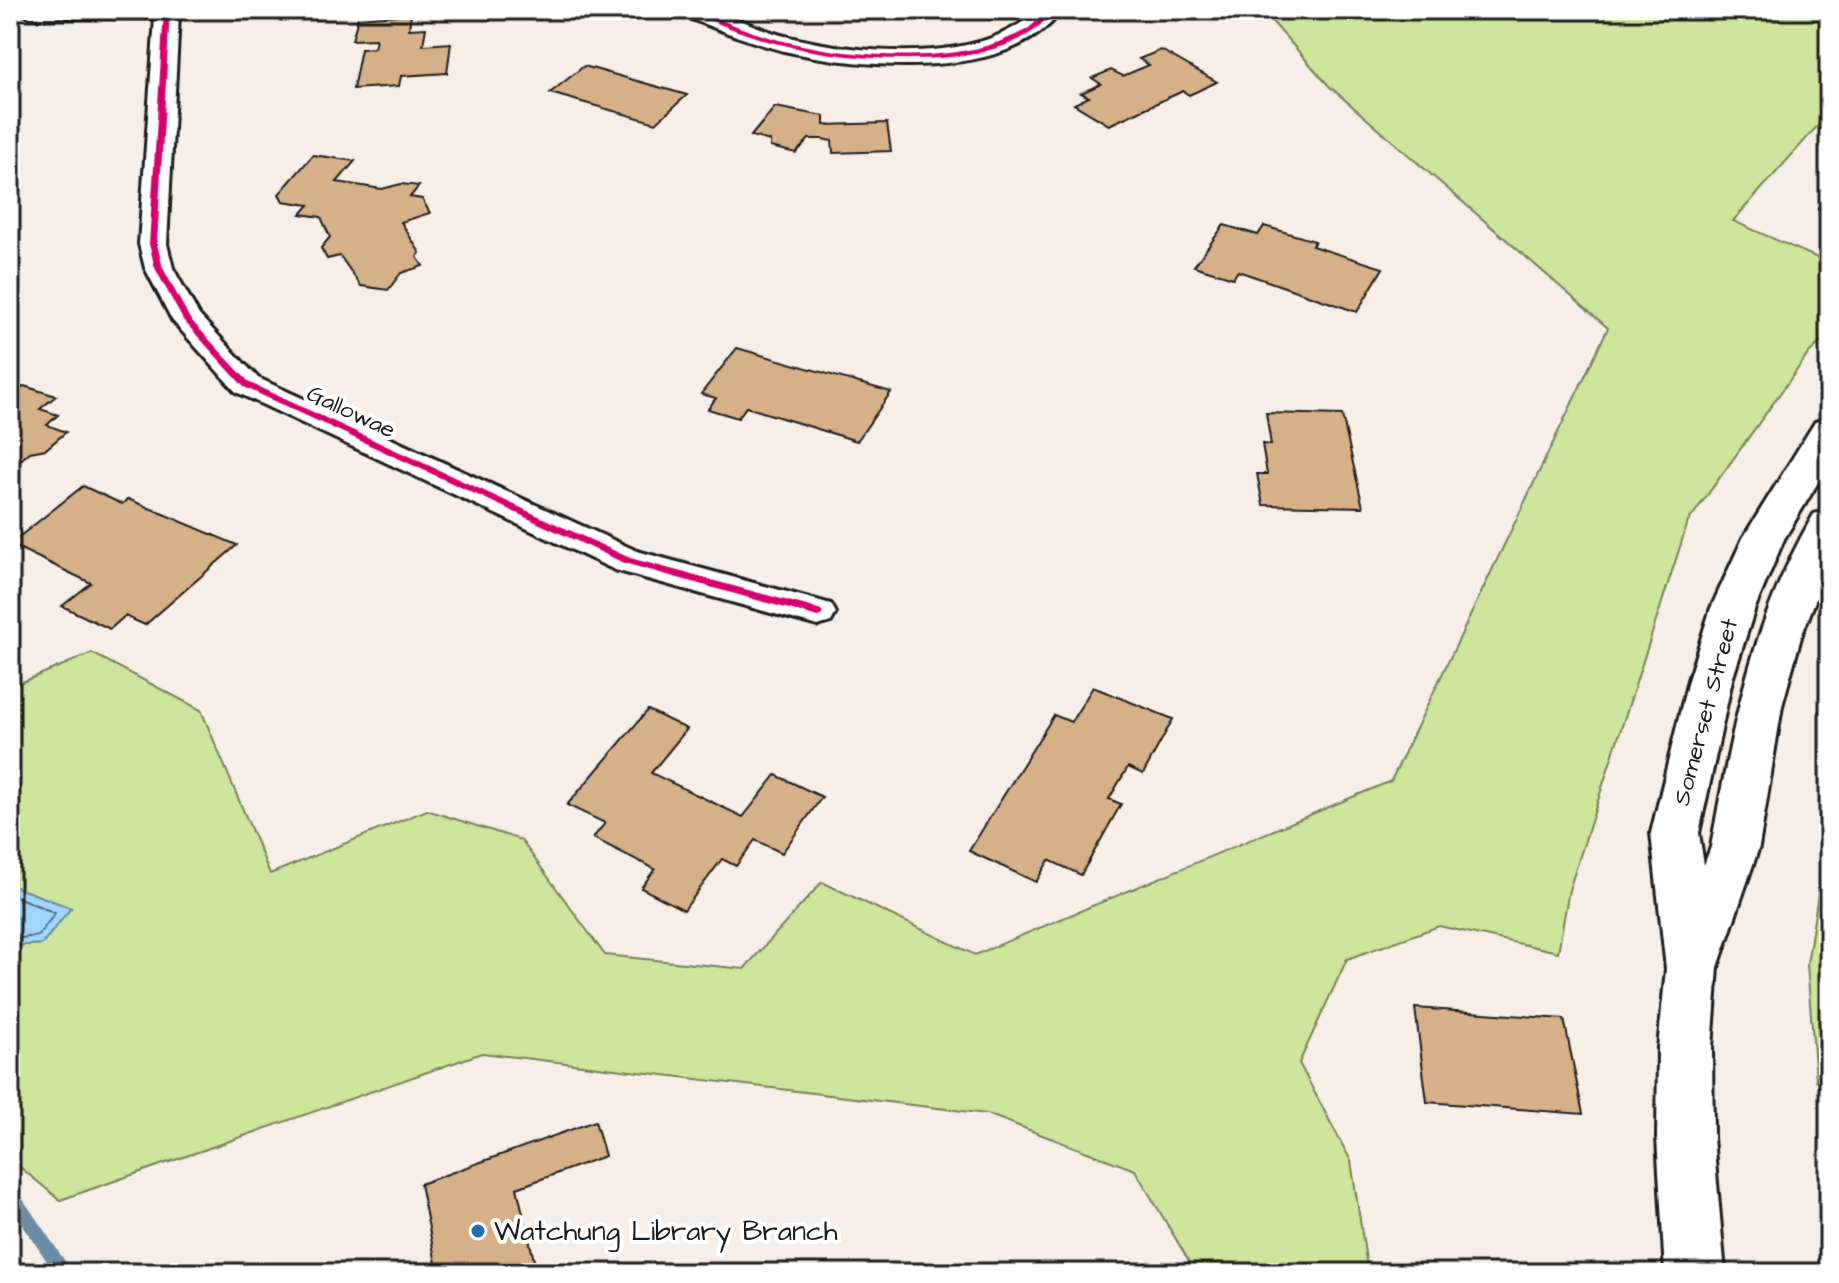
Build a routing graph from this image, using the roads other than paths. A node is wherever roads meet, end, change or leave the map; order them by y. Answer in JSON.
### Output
{"nodes":[{"id":1,"x":30,"y":10,"type":"edge"},
{"id":2,"x":169,"y":10,"type":"edge"},
{"id":3,"x":688,"y":10,"type":"edge"},
{"id":4,"x":1050,"y":10,"type":"edge"},
{"id":5,"x":1829,"y":431,"type":"edge"},
{"id":6,"x":1829,"y":524,"type":"edge"},
{"id":7,"x":818,"y":613,"type":"dead end"},
{"id":8,"x":1692,"y":969,"type":"junction"},
{"id":9,"x":1695,"y":1273,"type":"edge"}],
"edges":[{"from":1,"to":2,"type":"street"},
{"from":2,"to":7,"type":"street","name":"Gallowae"},
{"from":3,"to":4,"type":"street"},
{"from":5,"to":8,"type":"main road","name":"Somerset Street"},
{"from":6,"to":8,"type":"main road","name":"Somerset Street"},
{"from":8,"to":9,"type":"main road","name":"Somerset Street"}]}
